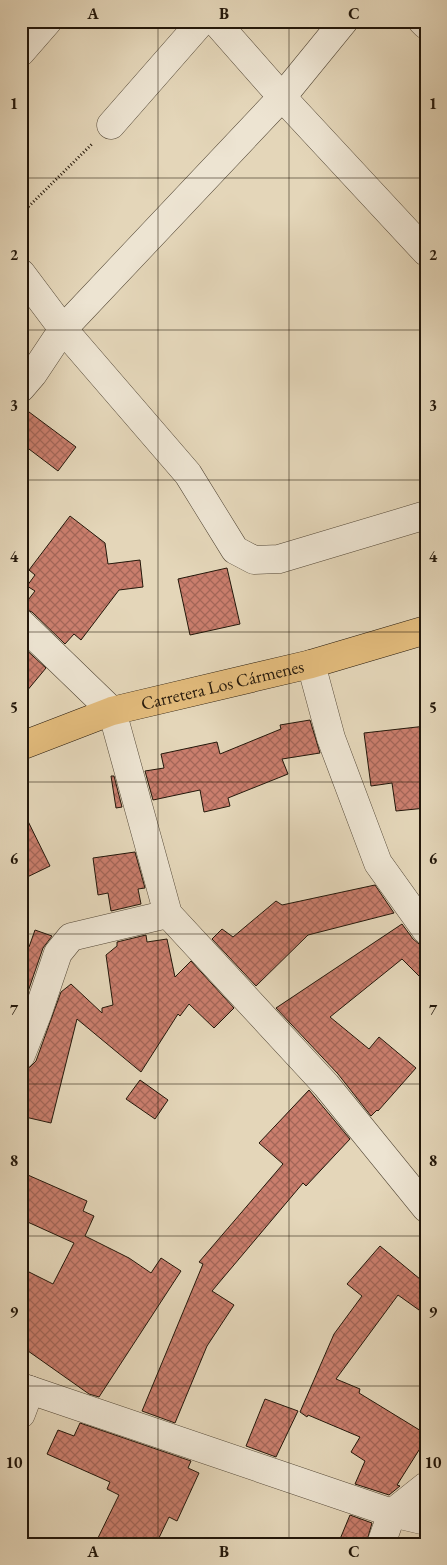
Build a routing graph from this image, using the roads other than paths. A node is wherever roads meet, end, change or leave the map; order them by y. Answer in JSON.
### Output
{"nodes":[{"id":1,"x":48,"y":21,"type":"edge"},
{"id":2,"x":202,"y":21,"type":"edge"},
{"id":3,"x":215,"y":21,"type":"edge"},
{"id":4,"x":344,"y":21,"type":"edge"},
{"id":5,"x":422,"y":21,"type":"edge"},
{"id":6,"x":426,"y":25,"type":"edge"},
{"id":7,"x":21,"y":52,"type":"edge"},
{"id":8,"x":282,"y":97,"type":"junction"},
{"id":9,"x":111,"y":125,"type":"road end"},
{"id":10,"x":426,"y":252,"type":"edge"},
{"id":11,"x":21,"y":273,"type":"edge"},
{"id":12,"x":63,"y":330,"type":"junction"},
{"id":13,"x":21,"y":388,"type":"edge"},
{"id":14,"x":426,"y":515,"type":"edge"},
{"id":15,"x":21,"y":622,"type":"edge"},
{"id":16,"x":426,"y":630,"type":"edge"},
{"id":17,"x":311,"y":664,"type":"junction"},
{"id":18,"x":112,"y":711,"type":"junction"},
{"id":19,"x":21,"y":746,"type":"edge"},
{"id":20,"x":168,"y":914,"type":"junction"},
{"id":21,"x":426,"y":930,"type":"edge"},
{"id":22,"x":21,"y":1055,"type":"edge"},
{"id":23,"x":426,"y":1208,"type":"edge"},
{"id":24,"x":24,"y":1397,"type":"edge"},
{"id":25,"x":426,"y":1486,"type":"edge"},
{"id":26,"x":392,"y":1512,"type":"junction"},
{"id":27,"x":426,"y":1520,"type":"edge"},
{"id":28,"x":381,"y":1544,"type":"edge"}],
"edges":[{"from":1,"to":7,"type":"street"},
{"from":2,"to":9,"type":"street"},
{"from":3,"to":8,"type":"street"},
{"from":4,"to":8,"type":"street"},
{"from":5,"to":6,"type":"street"},
{"from":8,"to":10,"type":"street"},
{"from":8,"to":12,"type":"street"},
{"from":11,"to":12,"type":"street"},
{"from":12,"to":13,"type":"street"},
{"from":12,"to":14,"type":"street"},
{"from":15,"to":18,"type":"street"},
{"from":16,"to":17,"type":"main road","name":"Carretera Los Cármenes"},
{"from":17,"to":18,"type":"main road","name":"Carretera Los Cármenes"},
{"from":17,"to":21,"type":"street"},
{"from":18,"to":19,"type":"main road","name":"Carretera Los Cármenes"},
{"from":18,"to":20,"type":"street"},
{"from":20,"to":22,"type":"street"},
{"from":20,"to":23,"type":"street"},
{"from":24,"to":26,"type":"street"},
{"from":25,"to":26,"type":"street"},
{"from":26,"to":27,"type":"street"},
{"from":26,"to":28,"type":"street"}]}
